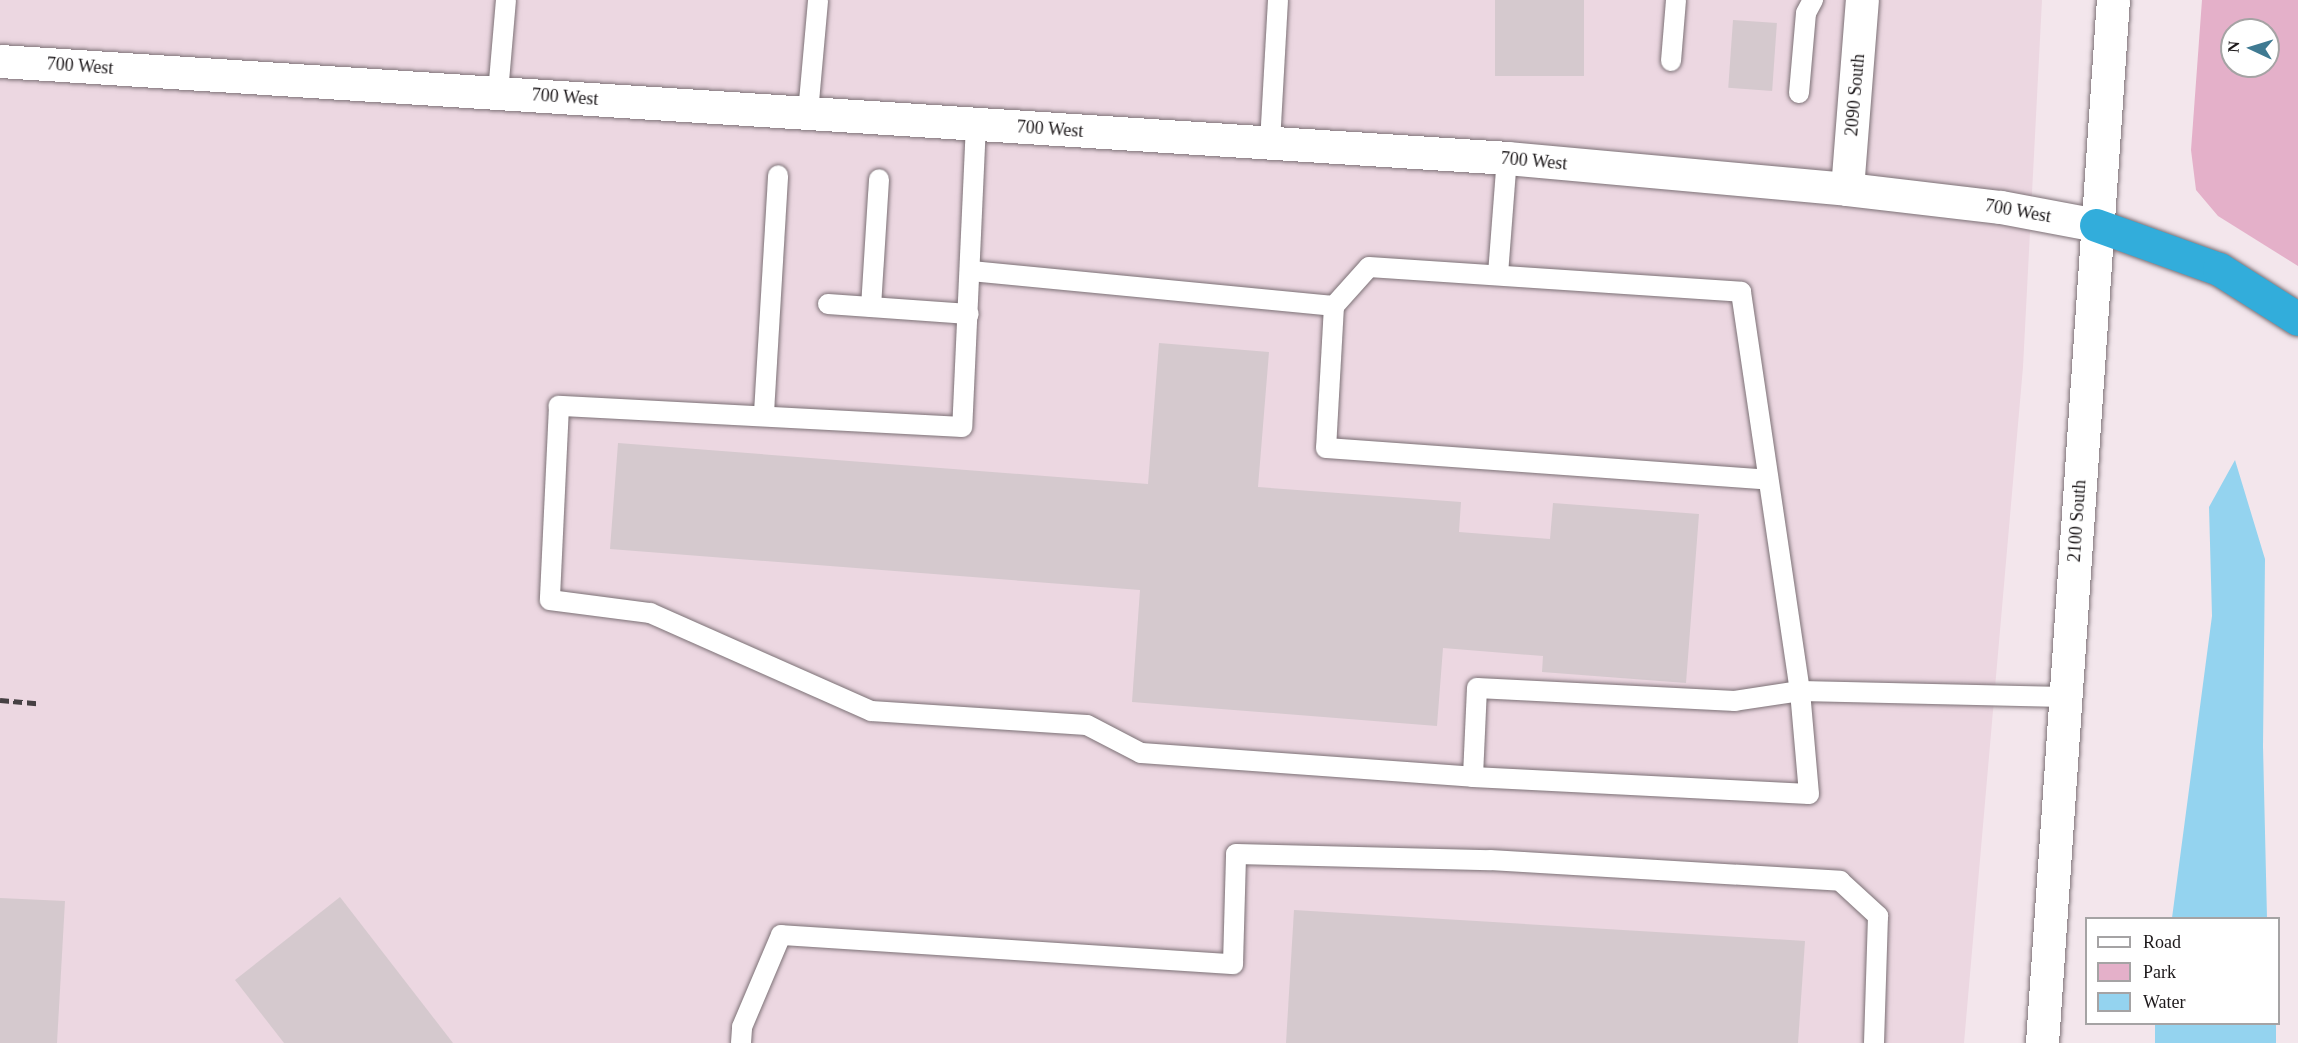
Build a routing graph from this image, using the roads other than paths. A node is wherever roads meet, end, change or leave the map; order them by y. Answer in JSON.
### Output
{"nodes":[{"id":1,"x":506,"y":0,"type":"edge"},
{"id":2,"x":818,"y":0,"type":"edge"},
{"id":3,"x":1278,"y":0,"type":"edge"},
{"id":4,"x":1676,"y":0,"type":"edge"},
{"id":5,"x":1813,"y":0,"type":"edge"},
{"id":6,"x":1862,"y":0,"type":"edge"},
{"id":7,"x":2113,"y":0,"type":"edge"},
{"id":8,"x":0,"y":61,"type":"edge"},
{"id":9,"x":1671,"y":61,"type":"dead end"},
{"id":10,"x":498,"y":93,"type":"junction"},
{"id":11,"x":1799,"y":93,"type":"dead end"},
{"id":12,"x":808,"y":113,"type":"junction"},
{"id":13,"x":976,"y":124,"type":"junction"},
{"id":14,"x":1270,"y":143,"type":"junction"},
{"id":15,"x":1508,"y":158,"type":"junction"},
{"id":16,"x":778,"y":175,"type":"dead end"},
{"id":17,"x":879,"y":179,"type":"dead end"},
{"id":18,"x":1847,"y":189,"type":"junction"},
{"id":19,"x":2096,"y":225,"type":"junction"},
{"id":20,"x":971,"y":270,"type":"junction"},
{"id":21,"x":1498,"y":274,"type":"junction"},
{"id":22,"x":828,"y":304,"type":"dead end"},
{"id":23,"x":1334,"y":306,"type":"junction"},
{"id":24,"x":871,"y":307,"type":"junction"},
{"id":25,"x":969,"y":314,"type":"junction"},
{"id":26,"x":2298,"y":320,"type":"edge"},
{"id":27,"x":764,"y":414,"type":"junction"},
{"id":28,"x":1768,"y":480,"type":"junction"},
{"id":29,"x":1800,"y":691,"type":"junction"},
{"id":30,"x":2065,"y":697,"type":"junction"},
{"id":31,"x":1473,"y":777,"type":"junction"},
{"id":32,"x":741,"y":1043,"type":"edge"},
{"id":33,"x":1874,"y":1043,"type":"edge"},
{"id":34,"x":2042,"y":1043,"type":"edge"}],
"edges":[{"from":1,"to":10,"type":"lane"},
{"from":2,"to":12,"type":"lane"},
{"from":3,"to":14,"type":"lane"},
{"from":4,"to":9,"type":"lane"},
{"from":5,"to":11,"type":"lane"},
{"from":6,"to":18,"type":"street","name":"2090 South"},
{"from":7,"to":19,"type":"street","name":"2100 South"},
{"from":8,"to":10,"type":"street","name":"700 West"},
{"from":10,"to":12,"type":"street","name":"700 West"},
{"from":12,"to":13,"type":"street","name":"700 West"},
{"from":13,"to":14,"type":"street","name":"700 West"},
{"from":13,"to":20,"type":"lane"},
{"from":14,"to":15,"type":"street","name":"700 West"},
{"from":15,"to":18,"type":"street","name":"700 West"},
{"from":15,"to":21,"type":"lane"},
{"from":16,"to":27,"type":"lane"},
{"from":17,"to":24,"type":"lane"},
{"from":18,"to":19,"type":"street","name":"700 West"},
{"from":19,"to":26,"type":"highway"},
{"from":19,"to":30,"type":"street","name":"2100 South"},
{"from":20,"to":23,"type":"lane"},
{"from":20,"to":25,"type":"lane"},
{"from":21,"to":23,"type":"lane"},
{"from":21,"to":28,"type":"lane"},
{"from":22,"to":24,"type":"lane"},
{"from":23,"to":28,"type":"lane"},
{"from":24,"to":25,"type":"lane"},
{"from":25,"to":27,"type":"lane"},
{"from":27,"to":31,"type":"lane"},
{"from":28,"to":29,"type":"lane"},
{"from":29,"to":30,"type":"lane"},
{"from":29,"to":31,"type":"lane"},
{"from":29,"to":31,"type":"lane"},
{"from":30,"to":34,"type":"street","name":"2100 South"},
{"from":32,"to":33,"type":"lane"}]}
